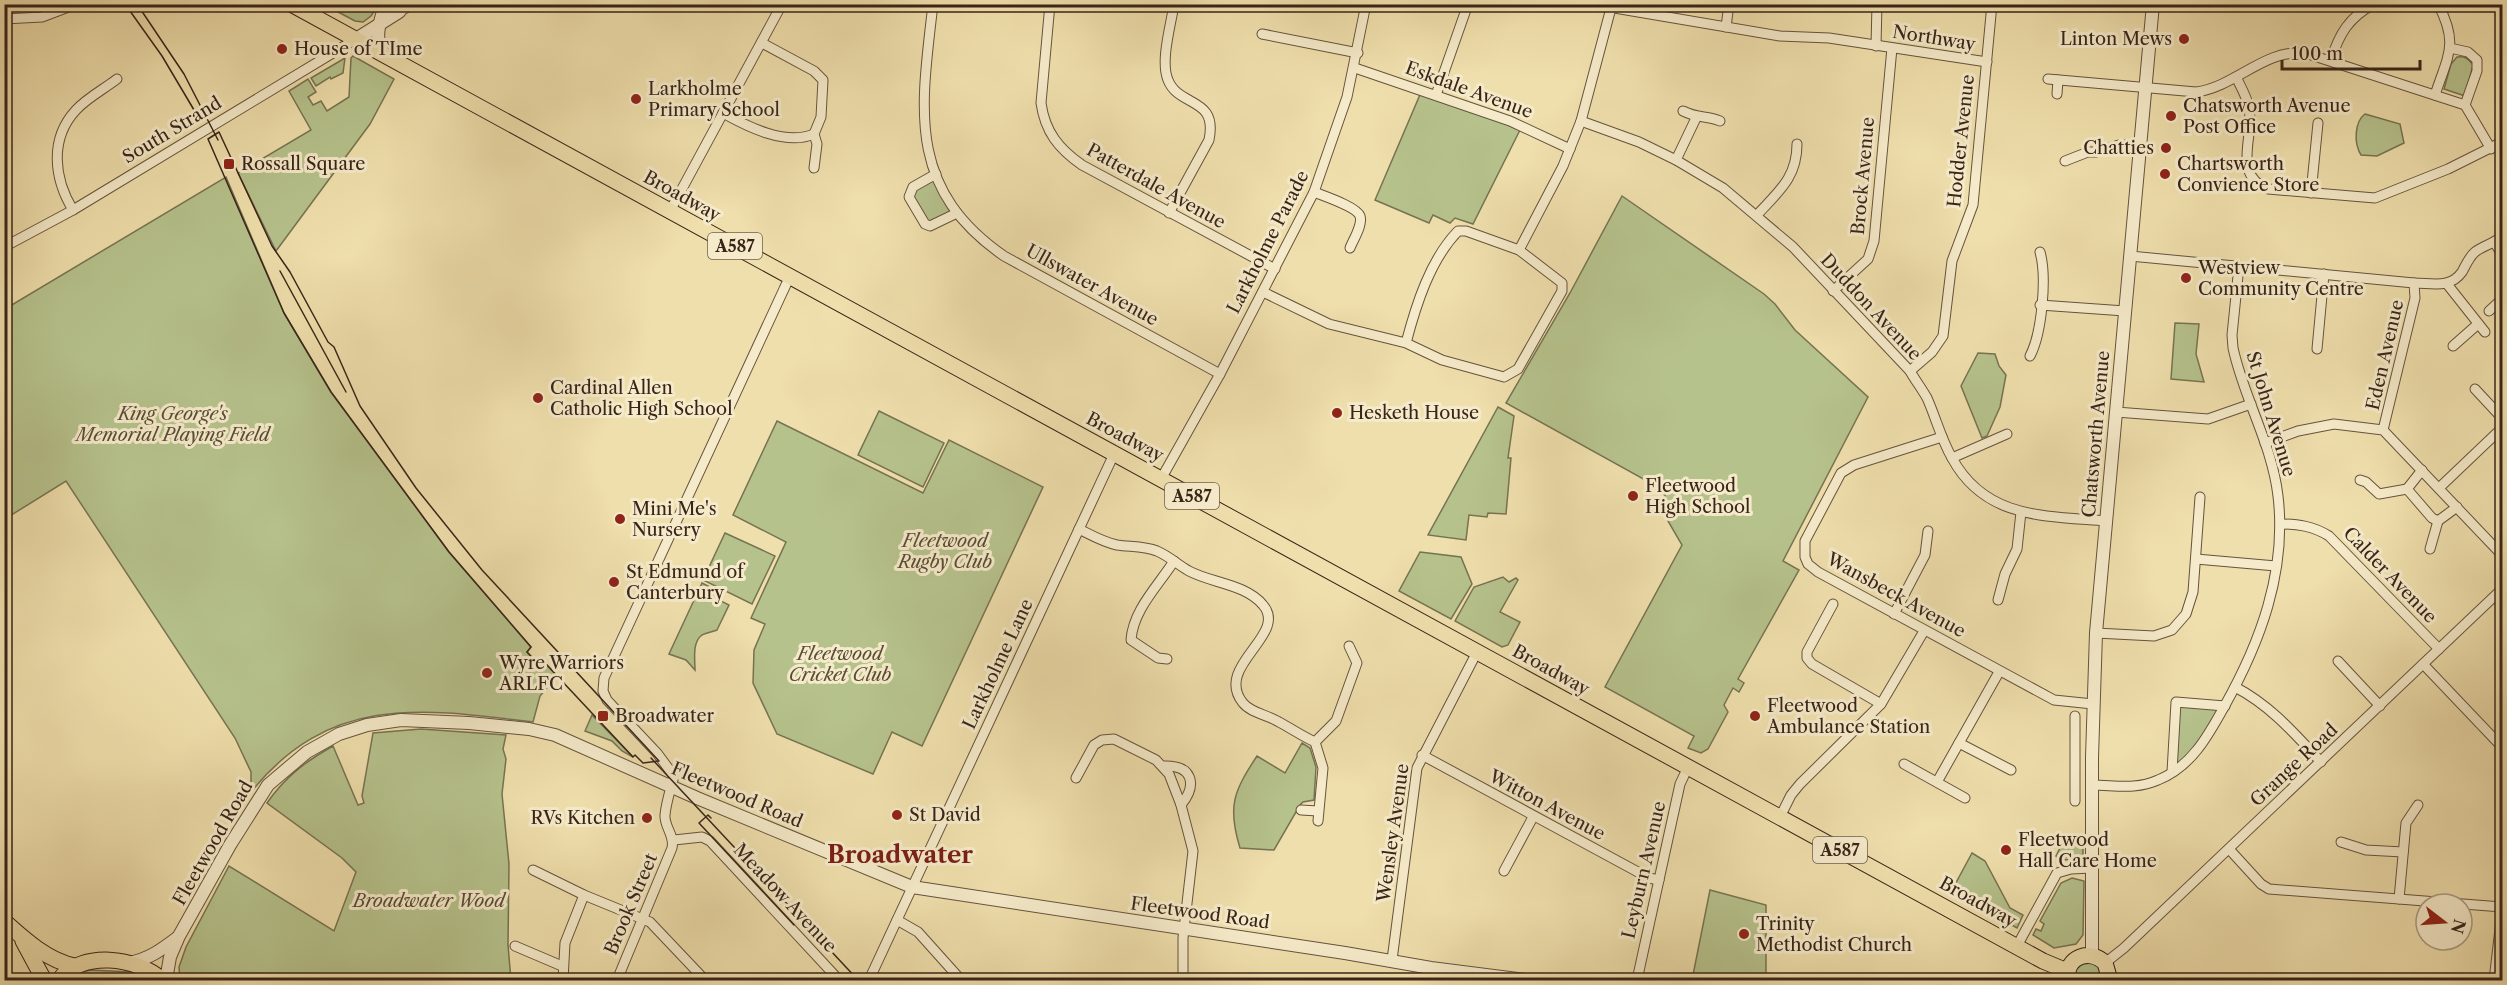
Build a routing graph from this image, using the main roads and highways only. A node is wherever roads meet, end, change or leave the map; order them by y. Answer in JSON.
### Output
{"nodes":[{"id":1,"x":291,"y":4,"type":"edge"},
{"id":2,"x":4,"y":921,"type":"edge"},
{"id":3,"x":18,"y":934,"type":"junction"},
{"id":4,"x":75,"y":966,"type":"junction"},
{"id":5,"x":2068,"y":976,"type":"edge"},
{"id":6,"x":44,"y":981,"type":"edge"},
{"id":7,"x":59,"y":981,"type":"edge"},
{"id":8,"x":164,"y":981,"type":"edge"},
{"id":9,"x":2110,"y":981,"type":"edge"}],
"edges":[{"from":1,"to":5,"type":"main road","name":"Broadway","number":"A587"},
{"from":2,"to":3,"type":"main road"},
{"from":3,"to":4,"type":"main road"},
{"from":3,"to":6,"type":"main road"},
{"from":4,"to":7,"type":"main road"},
{"from":4,"to":8,"type":"main road"},
{"from":5,"to":9,"type":"main road","number":"A587"}]}
